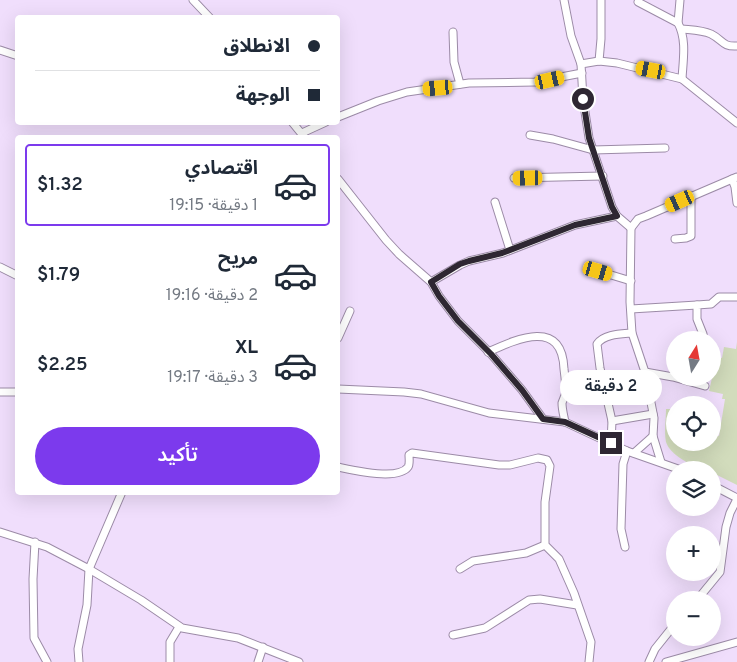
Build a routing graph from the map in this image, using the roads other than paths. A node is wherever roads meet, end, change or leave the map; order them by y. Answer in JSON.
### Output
{"nodes":[{"id":1,"x":194,"y":0,"type":"edge"},
{"id":2,"x":564,"y":0,"type":"edge"},
{"id":3,"x":601,"y":0,"type":"edge"},
{"id":4,"x":680,"y":0,"type":"edge"},
{"id":5,"x":638,"y":2,"type":"dead end"},
{"id":6,"x":207,"y":15,"type":"edge"},
{"id":7,"x":680,"y":26,"type":"junction"},
{"id":8,"x":453,"y":32,"type":"dead end"},
{"id":9,"x":737,"y":46,"type":"edge"},
{"id":10,"x":0,"y":50,"type":"edge"},
{"id":11,"x":15,"y":55,"type":"edge"},
{"id":12,"x":599,"y":61,"type":"junction"},
{"id":13,"x":581,"y":64,"type":"junction"},
{"id":14,"x":582,"y":74,"type":"junction"},
{"id":15,"x":682,"y":79,"type":"junction"},
{"id":16,"x":460,"y":84,"type":"junction"},
{"id":17,"x":340,"y":116,"type":"edge"},
{"id":18,"x":737,"y":123,"type":"edge"},
{"id":19,"x":292,"y":125,"type":"edge"},
{"id":20,"x":321,"y":125,"type":"edge"},
{"id":21,"x":303,"y":135,"type":"edge"},
{"id":22,"x":306,"y":135,"type":"edge"},
{"id":23,"x":530,"y":135,"type":"dead end"},
{"id":24,"x":665,"y":148,"type":"dead end"},
{"id":25,"x":593,"y":150,"type":"junction"},
{"id":26,"x":603,"y":176,"type":"junction"},
{"id":27,"x":514,"y":178,"type":"dead end"},
{"id":28,"x":734,"y":178,"type":"edge"},
{"id":29,"x":340,"y":182,"type":"edge"},
{"id":30,"x":691,"y":196,"type":"junction"},
{"id":31,"x":495,"y":202,"type":"dead end"},
{"id":32,"x":737,"y":203,"type":"edge"},
{"id":33,"x":617,"y":216,"type":"junction"},
{"id":34,"x":631,"y":228,"type":"junction"},
{"id":35,"x":675,"y":239,"type":"dead end"},
{"id":36,"x":510,"y":250,"type":"junction"},
{"id":37,"x":0,"y":267,"type":"edge"},
{"id":38,"x":587,"y":270,"type":"dead end"},
{"id":39,"x":15,"y":274,"type":"edge"},
{"id":40,"x":631,"y":281,"type":"junction"},
{"id":41,"x":431,"y":282,"type":"junction"},
{"id":42,"x":737,"y":297,"type":"edge"},
{"id":43,"x":697,"y":305,"type":"junction"},
{"id":44,"x":631,"y":309,"type":"junction"},
{"id":45,"x":350,"y":311,"type":"dead end"},
{"id":46,"x":702,"y":331,"type":"edge"},
{"id":47,"x":632,"y":333,"type":"junction"},
{"id":48,"x":340,"y":334,"type":"edge"},
{"id":49,"x":488,"y":352,"type":"junction"},
{"id":50,"x":646,"y":372,"type":"junction"},
{"id":51,"x":666,"y":376,"type":"edge"},
{"id":52,"x":340,"y":389,"type":"edge"},
{"id":53,"x":0,"y":392,"type":"edge"},
{"id":54,"x":15,"y":392,"type":"edge"},
{"id":55,"x":653,"y":414,"type":"junction"},
{"id":56,"x":543,"y":419,"type":"junction"},
{"id":57,"x":612,"y":421,"type":"junction"},
{"id":58,"x":565,"y":422,"type":"junction"},
{"id":59,"x":653,"y":436,"type":"junction"},
{"id":60,"x":611,"y":443,"type":"junction"},
{"id":61,"x":630,"y":452,"type":"junction"},
{"id":62,"x":661,"y":462,"type":"junction"},
{"id":63,"x":666,"y":464,"type":"edge"},
{"id":64,"x":340,"y":467,"type":"edge"},
{"id":65,"x":721,"y":490,"type":"edge"},
{"id":66,"x":121,"y":495,"type":"edge"},
{"id":67,"x":737,"y":498,"type":"edge"},
{"id":68,"x":0,"y":532,"type":"edge"},
{"id":69,"x":35,"y":542,"type":"junction"},
{"id":70,"x":545,"y":545,"type":"junction"},
{"id":71,"x":624,"y":547,"type":"dead end"},
{"id":72,"x":89,"y":569,"type":"junction"},
{"id":73,"x":460,"y":569,"type":"dead end"},
{"id":74,"x":706,"y":591,"type":"edge"},
{"id":75,"x":577,"y":605,"type":"junction"},
{"id":76,"x":179,"y":627,"type":"junction"},
{"id":77,"x":453,"y":635,"type":"dead end"},
{"id":78,"x":666,"y":636,"type":"edge"},
{"id":79,"x":737,"y":642,"type":"edge"},
{"id":80,"x":263,"y":647,"type":"junction"},
{"id":81,"x":47,"y":662,"type":"edge"},
{"id":82,"x":80,"y":662,"type":"edge"},
{"id":83,"x":170,"y":662,"type":"edge"},
{"id":84,"x":258,"y":662,"type":"edge"},
{"id":85,"x":298,"y":662,"type":"edge"},
{"id":86,"x":590,"y":662,"type":"edge"},
{"id":87,"x":649,"y":662,"type":"edge"},
{"id":88,"x":666,"y":662,"type":"edge"}],
"edges":[{"from":1,"to":6,"type":"street"},
{"from":2,"to":13,"type":"street"},
{"from":3,"to":12,"type":"street"},
{"from":4,"to":7,"type":"street"},
{"from":5,"to":7,"type":"street"},
{"from":7,"to":9,"type":"street"},
{"from":7,"to":15,"type":"street"},
{"from":8,"to":16,"type":"street"},
{"from":10,"to":11,"type":"street"},
{"from":12,"to":13,"type":"street"},
{"from":12,"to":15,"type":"street"},
{"from":13,"to":14,"type":"street"},
{"from":14,"to":16,"type":"street"},
{"from":14,"to":25,"type":"street"},
{"from":15,"to":18,"type":"street"},
{"from":16,"to":17,"type":"street"},
{"from":19,"to":21,"type":"street"},
{"from":20,"to":22,"type":"street"},
{"from":23,"to":25,"type":"street"},
{"from":24,"to":25,"type":"street"},
{"from":25,"to":26,"type":"street"},
{"from":26,"to":27,"type":"street"},
{"from":26,"to":33,"type":"street"},
{"from":28,"to":30,"type":"street"},
{"from":28,"to":32,"type":"street"},
{"from":29,"to":41,"type":"street"},
{"from":30,"to":34,"type":"street"},
{"from":30,"to":35,"type":"street"},
{"from":31,"to":36,"type":"street"},
{"from":33,"to":34,"type":"street"},
{"from":33,"to":36,"type":"street"},
{"from":34,"to":40,"type":"street"},
{"from":36,"to":41,"type":"street"},
{"from":37,"to":39,"type":"street"},
{"from":38,"to":40,"type":"street"},
{"from":40,"to":44,"type":"street"},
{"from":41,"to":49,"type":"street"},
{"from":42,"to":43,"type":"street"},
{"from":43,"to":44,"type":"street"},
{"from":43,"to":46,"type":"street"},
{"from":44,"to":47,"type":"street"},
{"from":45,"to":48,"type":"street"},
{"from":47,"to":50,"type":"street"},
{"from":47,"to":57,"type":"street"},
{"from":49,"to":56,"type":"street"},
{"from":49,"to":58,"type":"street"},
{"from":50,"to":51,"type":"street"},
{"from":50,"to":55,"type":"street"},
{"from":52,"to":56,"type":"street"},
{"from":53,"to":54,"type":"street"},
{"from":55,"to":57,"type":"street"},
{"from":55,"to":59,"type":"street"},
{"from":56,"to":58,"type":"street"},
{"from":57,"to":60,"type":"street"},
{"from":58,"to":60,"type":"street"},
{"from":59,"to":61,"type":"street"},
{"from":59,"to":62,"type":"street"},
{"from":60,"to":61,"type":"street"},
{"from":61,"to":62,"type":"street"},
{"from":61,"to":71,"type":"street"},
{"from":62,"to":63,"type":"street"},
{"from":64,"to":70,"type":"street"},
{"from":65,"to":67,"type":"street"},
{"from":66,"to":72,"type":"street"},
{"from":67,"to":74,"type":"street"},
{"from":68,"to":69,"type":"street"},
{"from":69,"to":72,"type":"street"},
{"from":69,"to":81,"type":"street"},
{"from":70,"to":73,"type":"street"},
{"from":70,"to":75,"type":"street"},
{"from":72,"to":76,"type":"street"},
{"from":72,"to":82,"type":"street"},
{"from":75,"to":77,"type":"street"},
{"from":75,"to":86,"type":"street"},
{"from":76,"to":80,"type":"street"},
{"from":76,"to":83,"type":"street"},
{"from":78,"to":87,"type":"street"},
{"from":79,"to":88,"type":"street"},
{"from":80,"to":84,"type":"street"},
{"from":80,"to":85,"type":"street"}]}
